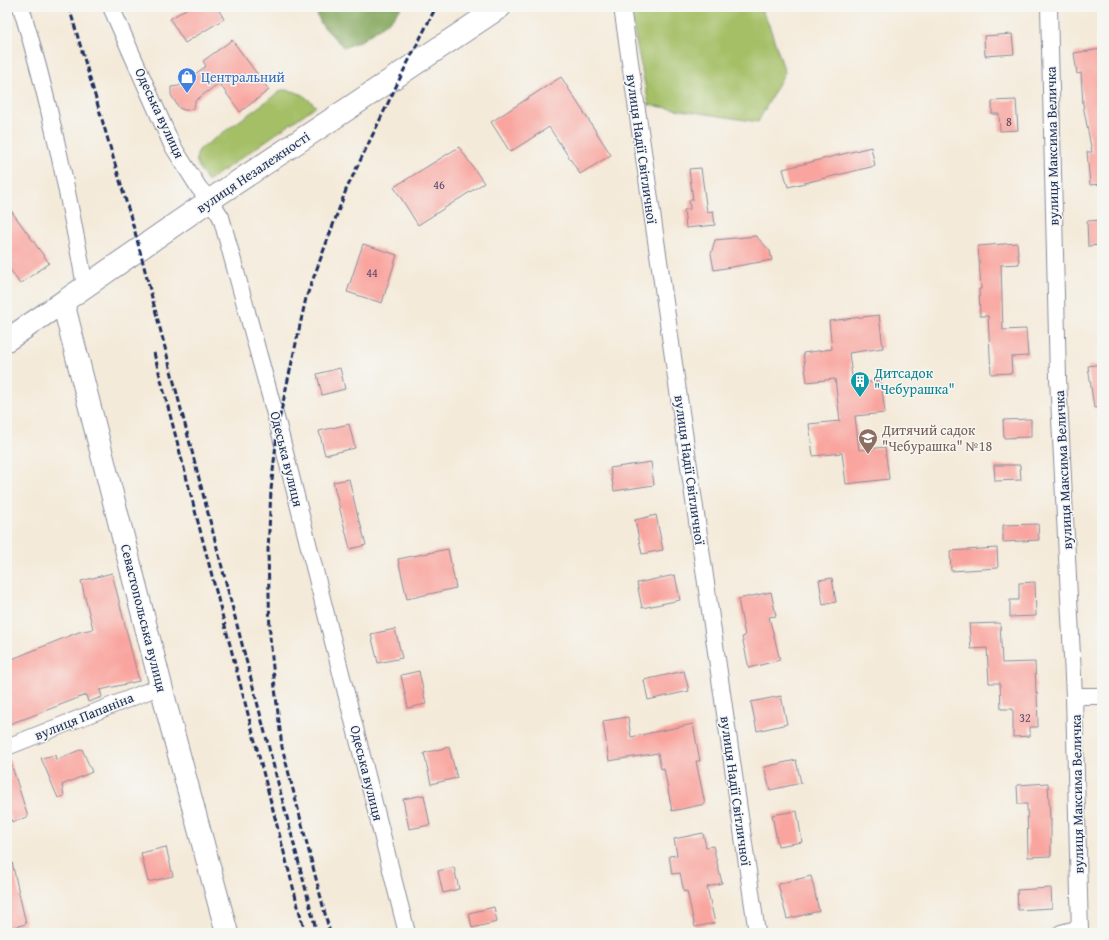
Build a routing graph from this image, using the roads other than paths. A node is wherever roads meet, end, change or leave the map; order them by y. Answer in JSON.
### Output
{"nodes":[{"id":1,"x":21,"y":7,"type":"edge"},
{"id":2,"x":111,"y":7,"type":"edge"},
{"id":3,"x":500,"y":7,"type":"edge"},
{"id":4,"x":622,"y":7,"type":"edge"},
{"id":5,"x":1049,"y":7,"type":"edge"},
{"id":6,"x":210,"y":200,"type":"junction"},
{"id":7,"x":85,"y":286,"type":"junction"},
{"id":8,"x":62,"y":302,"type":"junction"},
{"id":9,"x":7,"y":340,"type":"edge"},
{"id":10,"x":161,"y":686,"type":"junction"},
{"id":11,"x":1074,"y":696,"type":"junction"},
{"id":12,"x":1102,"y":696,"type":"edge"},
{"id":13,"x":7,"y":747,"type":"edge"},
{"id":14,"x":1080,"y":930,"type":"edge"},
{"id":15,"x":227,"y":933,"type":"edge"},
{"id":16,"x":407,"y":933,"type":"edge"},
{"id":17,"x":757,"y":933,"type":"edge"},
{"id":18,"x":1061,"y":933,"type":"edge"}],
"edges":[{"from":1,"to":7,"type":"street"},
{"from":2,"to":6,"type":"street","name":"Одеська вулиця"},
{"from":3,"to":6,"type":"main road","name":"вулиця Незалежності"},
{"from":4,"to":17,"type":"street","name":"вулиця Надії Світличної"},
{"from":5,"to":11,"type":"street","name":"вулиця Максима Величка"},
{"from":6,"to":7,"type":"main road","name":"вулиця Незалежності"},
{"from":6,"to":16,"type":"street","name":"Одеська вулиця"},
{"from":7,"to":8,"type":"main road","name":"вулиця Незалежності"},
{"from":8,"to":9,"type":"main road","name":"вулиця Незалежності"},
{"from":8,"to":10,"type":"main road","name":"Севастопольська вулиця"},
{"from":10,"to":13,"type":"street","name":"вулиця Папаніна"},
{"from":10,"to":15,"type":"main road","name":"Севастопольська вулиця"},
{"from":11,"to":12,"type":"street"},
{"from":11,"to":14,"type":"street","name":"вулиця Максима Величка"},
{"from":14,"to":18,"type":"street"}]}
